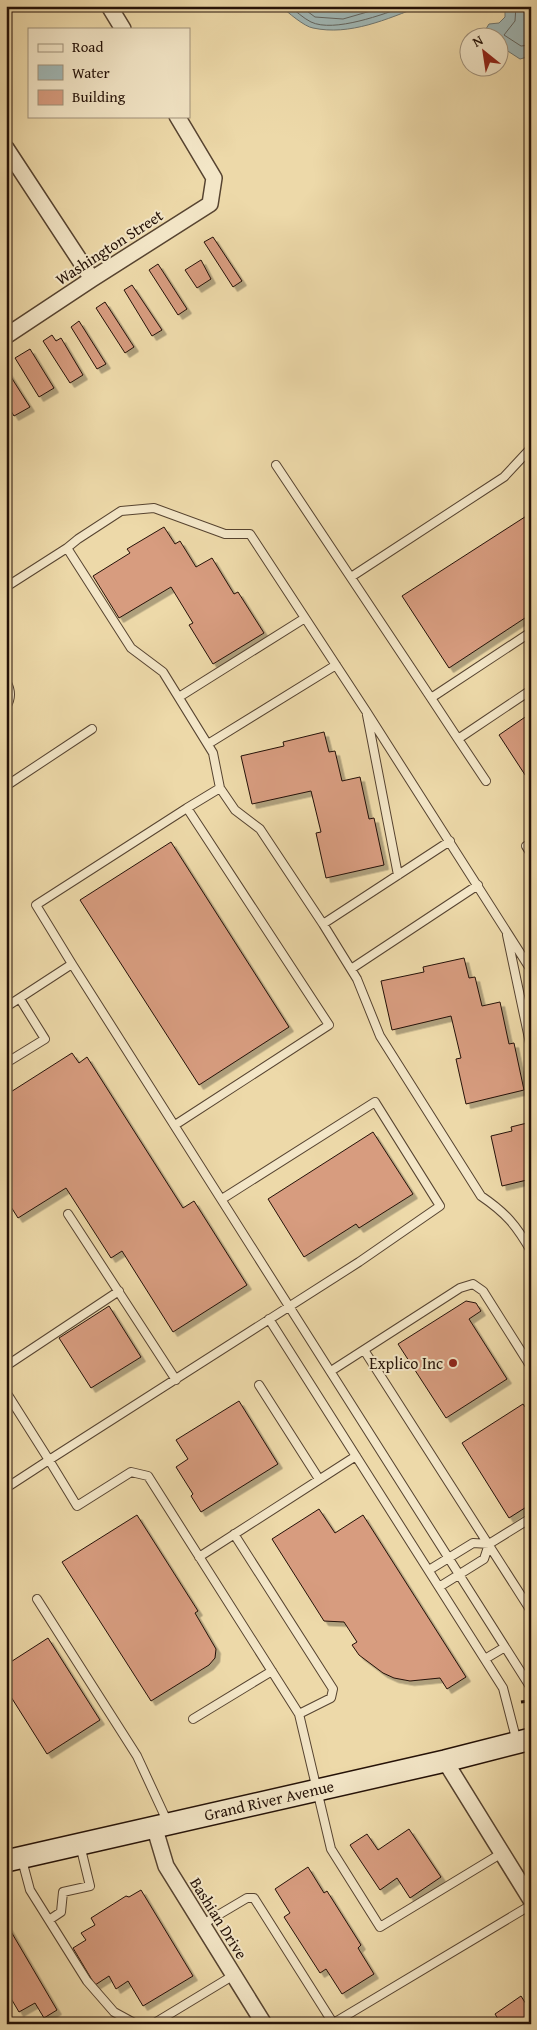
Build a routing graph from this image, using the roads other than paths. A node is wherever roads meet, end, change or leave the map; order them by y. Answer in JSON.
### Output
{"nodes":[{"id":1,"x":109,"y":6,"type":"edge"},
{"id":2,"x":122,"y":28,"type":"edge"},
{"id":3,"x":178,"y":118,"type":"edge"},
{"id":4,"x":6,"y":148,"type":"edge"},
{"id":5,"x":92,"y":279,"type":"junction"},
{"id":6,"x":6,"y":336,"type":"edge"},
{"id":7,"x":531,"y":448,"type":"edge"},
{"id":8,"x":276,"y":466,"type":"dead end"},
{"id":9,"x":67,"y":548,"type":"junction"},
{"id":10,"x":351,"y":577,"type":"junction"},
{"id":11,"x":6,"y":587,"type":"edge"},
{"id":12,"x":306,"y":618,"type":"junction"},
{"id":13,"x":531,"y":632,"type":"edge"},
{"id":14,"x":336,"y":665,"type":"junction"},
{"id":15,"x":6,"y":681,"type":"edge"},
{"id":16,"x":531,"y":690,"type":"edge"},
{"id":17,"x":179,"y":697,"type":"junction"},
{"id":18,"x":431,"y":698,"type":"junction"},
{"id":19,"x":6,"y":707,"type":"edge"},
{"id":20,"x":366,"y":711,"type":"junction"},
{"id":21,"x":92,"y":729,"type":"dead end"},
{"id":22,"x":458,"y":739,"type":"junction"},
{"id":23,"x":208,"y":744,"type":"junction"},
{"id":24,"x":486,"y":781,"type":"dead end"},
{"id":25,"x":6,"y":786,"type":"edge"},
{"id":26,"x":220,"y":788,"type":"junction"},
{"id":27,"x":187,"y":808,"type":"junction"},
{"id":28,"x":450,"y":841,"type":"junction"},
{"id":29,"x":526,"y":846,"type":"dead end"},
{"id":30,"x":531,"y":854,"type":"edge"},
{"id":31,"x":398,"y":874,"type":"junction"},
{"id":32,"x":478,"y":885,"type":"junction"},
{"id":33,"x":323,"y":924,"type":"junction"},
{"id":34,"x":506,"y":929,"type":"junction"},
{"id":35,"x":72,"y":964,"type":"junction"},
{"id":36,"x":351,"y":969,"type":"junction"},
{"id":37,"x":531,"y":970,"type":"edge"},
{"id":38,"x":20,"y":999,"type":"junction"},
{"id":39,"x":6,"y":1008,"type":"edge"},
{"id":40,"x":531,"y":1048,"type":"edge"},
{"id":41,"x":6,"y":1063,"type":"edge"},
{"id":42,"x":174,"y":1125,"type":"junction"},
{"id":43,"x":222,"y":1199,"type":"junction"},
{"id":44,"x":68,"y":1214,"type":"dead end"},
{"id":45,"x":531,"y":1250,"type":"edge"},
{"id":46,"x":119,"y":1291,"type":"junction"},
{"id":47,"x":290,"y":1306,"type":"junction"},
{"id":48,"x":269,"y":1319,"type":"junction"},
{"id":49,"x":364,"y":1350,"type":"junction"},
{"id":50,"x":6,"y":1366,"type":"edge"},
{"id":51,"x":531,"y":1367,"type":"edge"},
{"id":52,"x":331,"y":1371,"type":"junction"},
{"id":53,"x":176,"y":1380,"type":"junction"},
{"id":54,"x":259,"y":1385,"type":"dead end"},
{"id":55,"x":6,"y":1392,"type":"edge"},
{"id":56,"x":356,"y":1456,"type":"junction"},
{"id":57,"x":50,"y":1460,"type":"junction"},
{"id":58,"x":319,"y":1479,"type":"junction"},
{"id":59,"x":6,"y":1488,"type":"edge"},
{"id":60,"x":531,"y":1518,"type":"edge"},
{"id":61,"x":234,"y":1534,"type":"junction"},
{"id":62,"x":488,"y":1544,"type":"junction"},
{"id":63,"x":199,"y":1557,"type":"junction"},
{"id":64,"x":448,"y":1558,"type":"junction"},
{"id":65,"x":429,"y":1570,"type":"junction"},
{"id":66,"x":459,"y":1575,"type":"junction"},
{"id":67,"x":439,"y":1587,"type":"junction"},
{"id":68,"x":37,"y":1599,"type":"dead end"},
{"id":69,"x":531,"y":1611,"type":"edge"},
{"id":70,"x":505,"y":1647,"type":"junction"},
{"id":71,"x":485,"y":1659,"type":"junction"},
{"id":72,"x":272,"y":1671,"type":"junction"},
{"id":73,"x":531,"y":1688,"type":"edge"},
{"id":74,"x":299,"y":1714,"type":"junction"},
{"id":75,"x":193,"y":1720,"type":"dead end"},
{"id":76,"x":524,"y":1741,"type":"edge"},
{"id":77,"x":445,"y":1760,"type":"junction"},
{"id":78,"x":318,"y":1789,"type":"junction"},
{"id":79,"x":161,"y":1825,"type":"junction"},
{"id":80,"x":80,"y":1844,"type":"junction"},
{"id":81,"x":502,"y":1853,"type":"junction"},
{"id":82,"x":14,"y":1860,"type":"edge"},
{"id":83,"x":531,"y":1900,"type":"edge"},
{"id":84,"x":531,"y":1905,"type":"edge"},
{"id":85,"x":49,"y":1920,"type":"junction"},
{"id":86,"x":202,"y":1924,"type":"junction"},
{"id":87,"x":234,"y":1975,"type":"junction"},
{"id":88,"x":333,"y":2023,"type":"edge"},
{"id":89,"x":136,"y":2024,"type":"edge"},
{"id":90,"x":153,"y":2024,"type":"edge"},
{"id":91,"x":264,"y":2024,"type":"edge"}],
"edges":[{"from":1,"to":2,"type":"street"},
{"from":3,"to":5,"type":"street","name":"Washington Street"},
{"from":4,"to":5,"type":"street"},
{"from":5,"to":6,"type":"street","name":"Washington Street"},
{"from":7,"to":10,"type":"lane"},
{"from":8,"to":10,"type":"lane"},
{"from":9,"to":11,"type":"lane"},
{"from":9,"to":12,"type":"lane"},
{"from":9,"to":17,"type":"lane"},
{"from":10,"to":18,"type":"lane"},
{"from":12,"to":14,"type":"lane"},
{"from":12,"to":17,"type":"lane"},
{"from":13,"to":18,"type":"lane"},
{"from":14,"to":20,"type":"lane"},
{"from":14,"to":23,"type":"lane"},
{"from":15,"to":19,"type":"lane"},
{"from":16,"to":22,"type":"lane"},
{"from":17,"to":23,"type":"lane"},
{"from":18,"to":22,"type":"lane"},
{"from":20,"to":28,"type":"lane"},
{"from":20,"to":31,"type":"lane"},
{"from":21,"to":25,"type":"lane"},
{"from":22,"to":24,"type":"lane"},
{"from":23,"to":26,"type":"lane"},
{"from":26,"to":27,"type":"lane"},
{"from":26,"to":33,"type":"lane"},
{"from":27,"to":35,"type":"lane"},
{"from":27,"to":42,"type":"lane"},
{"from":28,"to":31,"type":"lane"},
{"from":28,"to":32,"type":"lane"},
{"from":29,"to":30,"type":"lane"},
{"from":31,"to":33,"type":"lane"},
{"from":32,"to":34,"type":"lane"},
{"from":32,"to":36,"type":"lane"},
{"from":33,"to":36,"type":"lane"},
{"from":34,"to":37,"type":"lane"},
{"from":34,"to":40,"type":"lane"},
{"from":35,"to":38,"type":"lane"},
{"from":35,"to":42,"type":"lane"},
{"from":36,"to":45,"type":"lane"},
{"from":38,"to":39,"type":"lane"},
{"from":38,"to":41,"type":"lane"},
{"from":42,"to":43,"type":"lane"},
{"from":43,"to":47,"type":"lane"},
{"from":43,"to":47,"type":"lane"},
{"from":44,"to":46,"type":"lane"},
{"from":46,"to":50,"type":"lane"},
{"from":46,"to":53,"type":"lane"},
{"from":47,"to":48,"type":"lane"},
{"from":47,"to":52,"type":"lane"},
{"from":48,"to":53,"type":"lane"},
{"from":48,"to":56,"type":"lane"},
{"from":49,"to":51,"type":"lane"},
{"from":49,"to":52,"type":"lane"},
{"from":49,"to":62,"type":"lane"},
{"from":52,"to":64,"type":"lane"},
{"from":53,"to":57,"type":"lane"},
{"from":54,"to":58,"type":"lane"},
{"from":55,"to":57,"type":"lane"},
{"from":56,"to":58,"type":"lane"},
{"from":56,"to":65,"type":"lane"},
{"from":57,"to":59,"type":"lane"},
{"from":57,"to":63,"type":"lane"},
{"from":58,"to":61,"type":"lane"},
{"from":60,"to":62,"type":"lane"},
{"from":61,"to":63,"type":"lane"},
{"from":61,"to":74,"type":"lane"},
{"from":62,"to":64,"type":"lane"},
{"from":62,"to":66,"type":"lane"},
{"from":62,"to":69,"type":"lane"},
{"from":63,"to":72,"type":"lane"},
{"from":64,"to":65,"type":"lane"},
{"from":64,"to":66,"type":"lane"},
{"from":65,"to":67,"type":"lane"},
{"from":66,"to":67,"type":"lane"},
{"from":66,"to":70,"type":"lane"},
{"from":67,"to":71,"type":"lane"},
{"from":68,"to":79,"type":"lane"},
{"from":70,"to":71,"type":"lane"},
{"from":70,"to":73,"type":"lane"},
{"from":71,"to":76,"type":"lane"},
{"from":72,"to":74,"type":"lane"},
{"from":72,"to":75,"type":"lane"},
{"from":74,"to":78,"type":"lane"},
{"from":76,"to":77,"type":"main road","name":"Grand River Avenue"},
{"from":77,"to":78,"type":"main road","name":"Grand River Avenue"},
{"from":77,"to":81,"type":"street"},
{"from":78,"to":79,"type":"main road","name":"Grand River Avenue"},
{"from":78,"to":81,"type":"lane"},
{"from":79,"to":80,"type":"main road","name":"Grand River Avenue"},
{"from":79,"to":86,"type":"street","name":"Bashian Drive"},
{"from":80,"to":82,"type":"main road","name":"Grand River Avenue"},
{"from":80,"to":85,"type":"lane"},
{"from":81,"to":83,"type":"street"},
{"from":82,"to":85,"type":"lane"},
{"from":84,"to":88,"type":"lane"},
{"from":85,"to":89,"type":"lane"},
{"from":86,"to":87,"type":"street","name":"Bashian Drive"},
{"from":86,"to":88,"type":"lane"},
{"from":87,"to":90,"type":"lane"},
{"from":87,"to":91,"type":"street","name":"Bashian Drive"}]}
